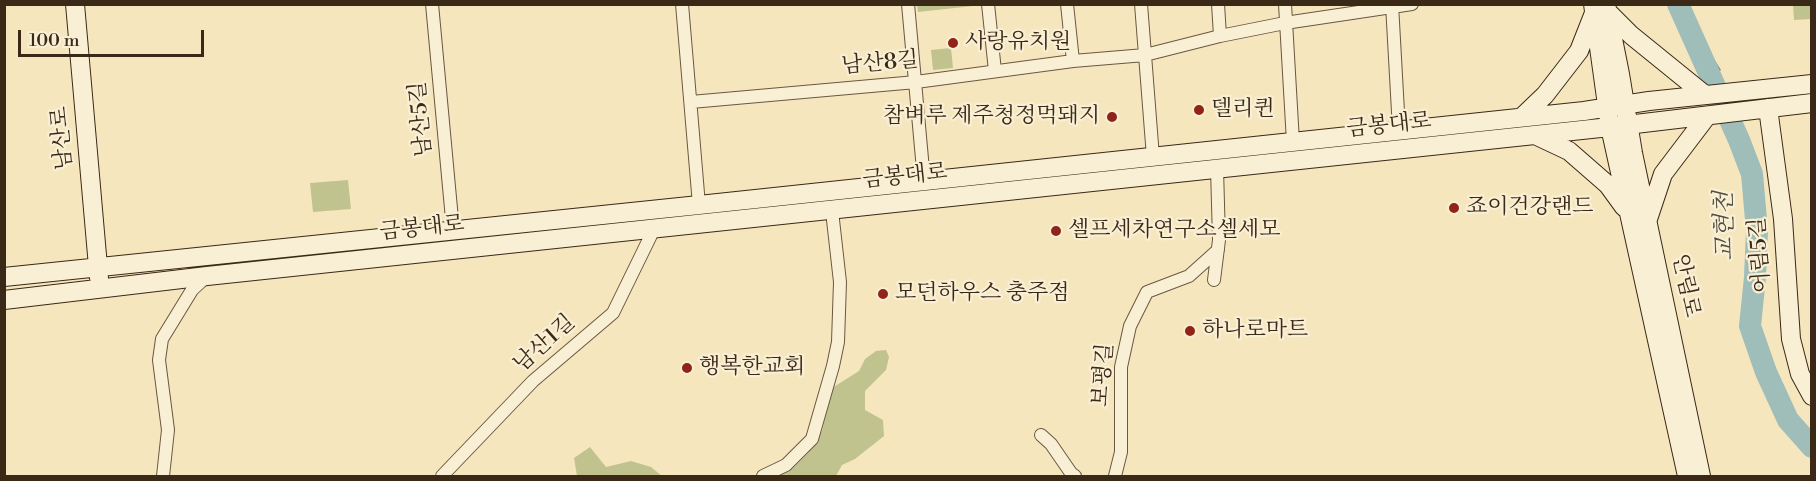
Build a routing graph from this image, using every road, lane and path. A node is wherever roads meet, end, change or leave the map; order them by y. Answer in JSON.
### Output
{"nodes":[{"id":1,"x":75,"y":4,"type":"edge"},
{"id":2,"x":432,"y":4,"type":"edge"},
{"id":3,"x":682,"y":4,"type":"edge"},
{"id":4,"x":908,"y":4,"type":"edge"},
{"id":5,"x":988,"y":4,"type":"edge"},
{"id":6,"x":1067,"y":4,"type":"edge"},
{"id":7,"x":1141,"y":4,"type":"edge"},
{"id":8,"x":1218,"y":4,"type":"edge"},
{"id":9,"x":1285,"y":4,"type":"edge"},
{"id":10,"x":1412,"y":4,"type":"edge"},
{"id":11,"x":1392,"y":6,"type":"edge"},
{"id":12,"x":1600,"y":8,"type":"edge"},
{"id":13,"x":1285,"y":23,"type":"junction"},
{"id":14,"x":1220,"y":36,"type":"junction"},
{"id":15,"x":1145,"y":55,"type":"junction"},
{"id":16,"x":1073,"y":62,"type":"junction"},
{"id":17,"x":995,"y":71,"type":"junction"},
{"id":18,"x":916,"y":82,"type":"junction"},
{"id":19,"x":1812,"y":84,"type":"edge"},
{"id":20,"x":1705,"y":95,"type":"junction"},
{"id":21,"x":691,"y":102,"type":"junction"},
{"id":22,"x":1812,"y":103,"type":"edge"},
{"id":23,"x":1616,"y":106,"type":"junction"},
{"id":24,"x":1768,"y":108,"type":"junction"},
{"id":25,"x":1707,"y":116,"type":"junction"},
{"id":26,"x":1522,"y":117,"type":"junction"},
{"id":27,"x":1619,"y":126,"type":"junction"},
{"id":28,"x":1399,"y":130,"type":"junction"},
{"id":29,"x":1534,"y":135,"type":"junction"},
{"id":30,"x":1293,"y":142,"type":"junction"},
{"id":31,"x":1153,"y":157,"type":"junction"},
{"id":32,"x":1217,"y":168,"type":"junction"},
{"id":33,"x":924,"y":181,"type":"junction"},
{"id":34,"x":699,"y":205,"type":"junction"},
{"id":35,"x":833,"y":209,"type":"junction"},
{"id":36,"x":1639,"y":218,"type":"junction"},
{"id":37,"x":654,"y":228,"type":"junction"},
{"id":38,"x":453,"y":230,"type":"junction"},
{"id":39,"x":1218,"y":250,"type":"junction"},
{"id":40,"x":98,"y":267,"type":"junction"},
{"id":41,"x":207,"y":276,"type":"junction"},
{"id":42,"x":4,"y":277,"type":"edge"},
{"id":43,"x":1214,"y":280,"type":"dead end"},
{"id":44,"x":100,"y":288,"type":"junction"},
{"id":45,"x":4,"y":300,"type":"edge"},
{"id":46,"x":1812,"y":396,"type":"edge"},
{"id":47,"x":1041,"y":435,"type":"dead end"},
{"id":48,"x":163,"y":477,"type":"edge"},
{"id":49,"x":442,"y":477,"type":"edge"},
{"id":50,"x":763,"y":477,"type":"edge"},
{"id":51,"x":1075,"y":477,"type":"edge"},
{"id":52,"x":1115,"y":477,"type":"edge"},
{"id":53,"x":1687,"y":477,"type":"edge"},
{"id":54,"x":1701,"y":477,"type":"edge"}],
"edges":[{"from":1,"to":40,"type":"street","name":"남산로"},
{"from":2,"to":38,"type":"street","name":"남산5길"},
{"from":3,"to":21,"type":"street"},
{"from":4,"to":18,"type":"street"},
{"from":5,"to":17,"type":"street"},
{"from":6,"to":16,"type":"street"},
{"from":7,"to":15,"type":"street"},
{"from":8,"to":14,"type":"street"},
{"from":9,"to":13,"type":"street"},
{"from":10,"to":11,"type":"street","name":"남산8길"},
{"from":11,"to":13,"type":"street","name":"남산8길"},
{"from":11,"to":28,"type":"street"},
{"from":12,"to":20,"type":"street"},
{"from":12,"to":23,"type":"street","name":"안림로"},
{"from":12,"to":26,"type":"street"},
{"from":13,"to":14,"type":"street","name":"남산8길"},
{"from":13,"to":30,"type":"street"},
{"from":14,"to":15,"type":"street","name":"남산8길"},
{"from":15,"to":16,"type":"street","name":"남산8길"},
{"from":15,"to":31,"type":"street"},
{"from":16,"to":17,"type":"street","name":"남산8길"},
{"from":17,"to":18,"type":"street","name":"남산8길"},
{"from":18,"to":21,"type":"street","name":"남산8길"},
{"from":18,"to":33,"type":"street"},
{"from":19,"to":20,"type":"street","name":"금봉대로"},
{"from":20,"to":23,"type":"street","name":"금봉대로"},
{"from":21,"to":34,"type":"street"},
{"from":22,"to":24,"type":"street","name":"금봉대로"},
{"from":23,"to":26,"type":"street","name":"금봉대로"},
{"from":23,"to":27,"type":"street","name":"안림로"},
{"from":24,"to":25,"type":"street","name":"금봉대로"},
{"from":24,"to":46,"type":"street","name":"어림5길"},
{"from":25,"to":27,"type":"street","name":"금봉대로"},
{"from":25,"to":36,"type":"street"},
{"from":26,"to":28,"type":"street","name":"금봉대로"},
{"from":27,"to":29,"type":"street","name":"금봉대로"},
{"from":27,"to":36,"type":"street","name":"안림로"},
{"from":28,"to":30,"type":"street","name":"금봉대로"},
{"from":29,"to":32,"type":"street","name":"금봉대로"},
{"from":29,"to":36,"type":"street"},
{"from":30,"to":31,"type":"street","name":"금봉대로"},
{"from":31,"to":33,"type":"street","name":"금봉대로"},
{"from":32,"to":35,"type":"street","name":"금봉대로"},
{"from":32,"to":39,"type":"street"},
{"from":33,"to":34,"type":"street","name":"금봉대로"},
{"from":34,"to":38,"type":"street","name":"금봉대로"},
{"from":35,"to":37,"type":"street","name":"금봉대로"},
{"from":35,"to":50,"type":"street"},
{"from":36,"to":53,"type":"street","name":"안림로"},
{"from":36,"to":54,"type":"street","name":"안림로"},
{"from":37,"to":41,"type":"street","name":"금봉대로"},
{"from":37,"to":49,"type":"street","name":"남산1길"},
{"from":38,"to":40,"type":"street","name":"금봉대로"},
{"from":39,"to":43,"type":"street"},
{"from":39,"to":52,"type":"street","name":"보평길"},
{"from":40,"to":42,"type":"street","name":"금봉대로"},
{"from":40,"to":44,"type":"street","name":"남산로"},
{"from":41,"to":44,"type":"street","name":"금봉대로"},
{"from":41,"to":48,"type":"street"},
{"from":44,"to":45,"type":"street","name":"금봉대로"},
{"from":47,"to":51,"type":"street"}]}
